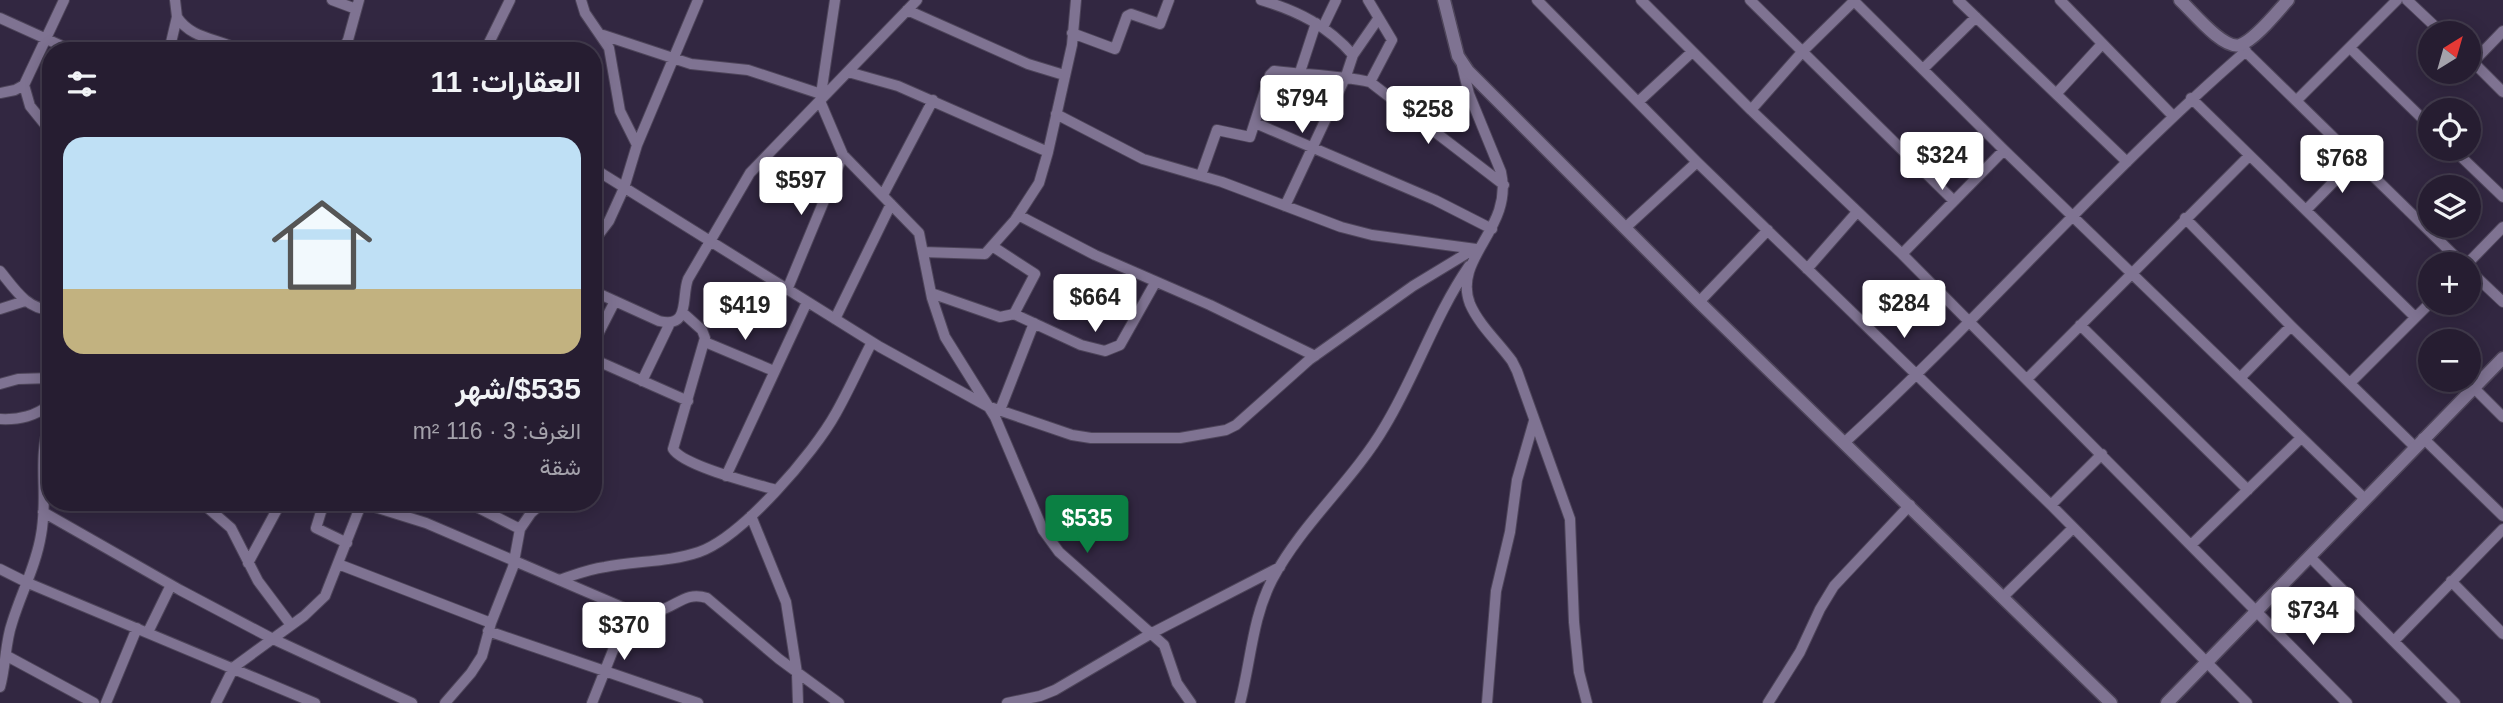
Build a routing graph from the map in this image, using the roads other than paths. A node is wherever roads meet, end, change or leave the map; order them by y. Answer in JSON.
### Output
{"nodes":[{"id":1,"x":64,"y":0,"type":"edge"},
{"id":2,"x":175,"y":0,"type":"edge"},
{"id":3,"x":332,"y":0,"type":"edge"},
{"id":4,"x":510,"y":0,"type":"edge"},
{"id":5,"x":582,"y":0,"type":"edge"},
{"id":6,"x":698,"y":0,"type":"edge"},
{"id":7,"x":835,"y":0,"type":"edge"},
{"id":8,"x":917,"y":0,"type":"edge"},
{"id":9,"x":1076,"y":0,"type":"edge"},
{"id":10,"x":1169,"y":0,"type":"edge"},
{"id":11,"x":1261,"y":0,"type":"edge"},
{"id":12,"x":1336,"y":0,"type":"edge"},
{"id":13,"x":1368,"y":0,"type":"edge"},
{"id":14,"x":1444,"y":0,"type":"edge"},
{"id":15,"x":1536,"y":0,"type":"edge"},
{"id":16,"x":1641,"y":0,"type":"edge"},
{"id":17,"x":1750,"y":0,"type":"edge"},
{"id":18,"x":1854,"y":0,"type":"edge"},
{"id":19,"x":1958,"y":0,"type":"edge"},
{"id":20,"x":2060,"y":0,"type":"edge"},
{"id":21,"x":2180,"y":0,"type":"edge"},
{"id":22,"x":2288,"y":0,"type":"edge"},
{"id":23,"x":2398,"y":0,"type":"edge"},
{"id":24,"x":2407,"y":0,"type":"edge"},
{"id":25,"x":358,"y":4,"type":"edge"},
{"id":26,"x":907,"y":10,"type":"junction"},
{"id":27,"x":177,"y":17,"type":"junction"},
{"id":28,"x":1976,"y":17,"type":"junction"},
{"id":29,"x":0,"y":18,"type":"edge"},
{"id":30,"x":1378,"y":19,"type":"junction"},
{"id":31,"x":2429,"y":21,"type":"edge"},
{"id":32,"x":1320,"y":25,"type":"junction"},
{"id":33,"x":2503,"y":31,"type":"edge"},
{"id":34,"x":1072,"y":33,"type":"junction"},
{"id":35,"x":602,"y":35,"type":"junction"},
{"id":36,"x":47,"y":38,"type":"junction"},
{"id":37,"x":45,"y":42,"type":"edge"},
{"id":38,"x":55,"y":42,"type":"edge"},
{"id":39,"x":171,"y":42,"type":"edge"},
{"id":40,"x":222,"y":42,"type":"edge"},
{"id":41,"x":347,"y":42,"type":"edge"},
{"id":42,"x":489,"y":42,"type":"edge"},
{"id":43,"x":2102,"y":44,"type":"junction"},
{"id":44,"x":42,"y":48,"type":"edge"},
{"id":45,"x":2243,"y":48,"type":"junction"},
{"id":46,"x":2350,"y":48,"type":"junction"},
{"id":47,"x":2482,"y":50,"type":"edge"},
{"id":48,"x":1803,"y":51,"type":"junction"},
{"id":49,"x":1692,"y":52,"type":"junction"},
{"id":50,"x":1353,"y":55,"type":"junction"},
{"id":51,"x":673,"y":59,"type":"junction"},
{"id":52,"x":1462,"y":65,"type":"junction"},
{"id":53,"x":1923,"y":69,"type":"junction"},
{"id":54,"x":2482,"y":71,"type":"edge"},
{"id":55,"x":848,"y":72,"type":"junction"},
{"id":56,"x":1064,"y":75,"type":"junction"},
{"id":57,"x":1299,"y":75,"type":"junction"},
{"id":58,"x":1346,"y":76,"type":"junction"},
{"id":59,"x":1370,"y":82,"type":"junction"},
{"id":60,"x":24,"y":85,"type":"junction"},
{"id":61,"x":2503,"y":92,"type":"edge"},
{"id":62,"x":0,"y":93,"type":"edge"},
{"id":63,"x":2057,"y":93,"type":"junction"},
{"id":64,"x":820,"y":98,"type":"junction"},
{"id":65,"x":2192,"y":98,"type":"junction"},
{"id":66,"x":933,"y":100,"type":"junction"},
{"id":67,"x":2297,"y":100,"type":"junction"},
{"id":68,"x":1638,"y":102,"type":"junction"},
{"id":69,"x":1751,"y":110,"type":"junction"},
{"id":70,"x":1056,"y":114,"type":"junction"},
{"id":71,"x":2418,"y":114,"type":"edge"},
{"id":72,"x":2173,"y":116,"type":"junction"},
{"id":73,"x":42,"y":121,"type":"edge"},
{"id":74,"x":1255,"y":123,"type":"junction"},
{"id":75,"x":637,"y":145,"type":"junction"},
{"id":76,"x":1314,"y":146,"type":"junction"},
{"id":77,"x":2004,"y":150,"type":"junction"},
{"id":78,"x":1048,"y":152,"type":"junction"},
{"id":79,"x":843,"y":155,"type":"junction"},
{"id":80,"x":2249,"y":156,"type":"junction"},
{"id":81,"x":2356,"y":159,"type":"junction"},
{"id":82,"x":2466,"y":161,"type":"edge"},
{"id":83,"x":1697,"y":162,"type":"junction"},
{"id":84,"x":2127,"y":162,"type":"junction"},
{"id":85,"x":602,"y":174,"type":"edge"},
{"id":86,"x":1201,"y":175,"type":"junction"},
{"id":87,"x":1504,"y":186,"type":"junction"},
{"id":88,"x":624,"y":188,"type":"junction"},
{"id":89,"x":883,"y":195,"type":"junction"},
{"id":90,"x":2503,"y":197,"type":"edge"},
{"id":91,"x":1954,"y":201,"type":"junction"},
{"id":92,"x":891,"y":204,"type":"junction"},
{"id":93,"x":1285,"y":206,"type":"junction"},
{"id":94,"x":2306,"y":210,"type":"junction"},
{"id":95,"x":1857,"y":212,"type":"junction"},
{"id":96,"x":1018,"y":215,"type":"junction"},
{"id":97,"x":2074,"y":217,"type":"junction"},
{"id":98,"x":2185,"y":218,"type":"junction"},
{"id":99,"x":2503,"y":227,"type":"edge"},
{"id":100,"x":1625,"y":228,"type":"junction"},
{"id":101,"x":1492,"y":229,"type":"junction"},
{"id":102,"x":602,"y":230,"type":"edge"},
{"id":103,"x":1768,"y":230,"type":"junction"},
{"id":104,"x":710,"y":240,"type":"junction"},
{"id":105,"x":992,"y":246,"type":"junction"},
{"id":106,"x":1476,"y":249,"type":"junction"},
{"id":107,"x":923,"y":252,"type":"junction"},
{"id":108,"x":2453,"y":252,"type":"edge"},
{"id":109,"x":2477,"y":252,"type":"edge"},
{"id":110,"x":1902,"y":254,"type":"junction"},
{"id":111,"x":1471,"y":262,"type":"junction"},
{"id":112,"x":1807,"y":270,"type":"junction"},
{"id":113,"x":0,"y":271,"type":"edge"},
{"id":114,"x":2130,"y":273,"type":"junction"},
{"id":115,"x":2481,"y":281,"type":"edge"},
{"id":116,"x":1155,"y":283,"type":"junction"},
{"id":117,"x":787,"y":290,"type":"junction"},
{"id":118,"x":930,"y":293,"type":"junction"},
{"id":119,"x":602,"y":295,"type":"edge"},
{"id":120,"x":25,"y":301,"type":"junction"},
{"id":121,"x":615,"y":301,"type":"junction"},
{"id":122,"x":807,"y":302,"type":"junction"},
{"id":123,"x":1699,"y":302,"type":"junction"},
{"id":124,"x":2503,"y":302,"type":"edge"},
{"id":125,"x":0,"y":309,"type":"edge"},
{"id":126,"x":42,"y":310,"type":"edge"},
{"id":127,"x":683,"y":313,"type":"junction"},
{"id":128,"x":1014,"y":314,"type":"junction"},
{"id":129,"x":2418,"y":314,"type":"edge"},
{"id":130,"x":2415,"y":317,"type":"junction"},
{"id":131,"x":835,"y":319,"type":"junction"},
{"id":132,"x":670,"y":323,"type":"junction"},
{"id":133,"x":1034,"y":323,"type":"junction"},
{"id":134,"x":1969,"y":323,"type":"junction"},
{"id":135,"x":2080,"y":325,"type":"junction"},
{"id":136,"x":602,"y":326,"type":"edge"},
{"id":137,"x":2291,"y":326,"type":"junction"},
{"id":138,"x":705,"y":342,"type":"junction"},
{"id":139,"x":872,"y":342,"type":"junction"},
{"id":140,"x":1315,"y":356,"type":"junction"},
{"id":141,"x":2503,"y":358,"type":"edge"},
{"id":142,"x":602,"y":363,"type":"edge"},
{"id":143,"x":774,"y":371,"type":"junction"},
{"id":144,"x":1918,"y":374,"type":"junction"},
{"id":145,"x":42,"y":378,"type":"edge"},
{"id":146,"x":2240,"y":378,"type":"junction"},
{"id":147,"x":2026,"y":379,"type":"junction"},
{"id":148,"x":2481,"y":381,"type":"edge"},
{"id":149,"x":642,"y":382,"type":"junction"},
{"id":150,"x":2350,"y":383,"type":"junction"},
{"id":151,"x":0,"y":384,"type":"edge"},
{"id":152,"x":2470,"y":392,"type":"edge"},
{"id":153,"x":2478,"y":392,"type":"edge"},
{"id":154,"x":688,"y":401,"type":"junction"},
{"id":155,"x":987,"y":406,"type":"junction"},
{"id":156,"x":42,"y":409,"type":"edge"},
{"id":157,"x":1000,"y":410,"type":"junction"},
{"id":158,"x":2503,"y":417,"type":"edge"},
{"id":159,"x":0,"y":419,"type":"edge"},
{"id":160,"x":1534,"y":420,"type":"junction"},
{"id":161,"x":2301,"y":438,"type":"junction"},
{"id":162,"x":1845,"y":442,"type":"junction"},
{"id":163,"x":2419,"y":442,"type":"junction"},
{"id":164,"x":2102,"y":454,"type":"junction"},
{"id":165,"x":726,"y":476,"type":"junction"},
{"id":166,"x":776,"y":490,"type":"junction"},
{"id":167,"x":2248,"y":490,"type":"junction"},
{"id":168,"x":2365,"y":499,"type":"junction"},
{"id":169,"x":1910,"y":505,"type":"junction"},
{"id":170,"x":2051,"y":505,"type":"junction"},
{"id":171,"x":211,"y":511,"type":"edge"},
{"id":172,"x":276,"y":511,"type":"edge"},
{"id":173,"x":321,"y":511,"type":"edge"},
{"id":174,"x":359,"y":511,"type":"edge"},
{"id":175,"x":388,"y":511,"type":"edge"},
{"id":176,"x":485,"y":511,"type":"edge"},
{"id":177,"x":533,"y":511,"type":"edge"},
{"id":178,"x":43,"y":512,"type":"joint"},
{"id":179,"x":751,"y":516,"type":"junction"},
{"id":180,"x":2503,"y":516,"type":"edge"},
{"id":181,"x":520,"y":528,"type":"junction"},
{"id":182,"x":2072,"y":528,"type":"junction"},
{"id":183,"x":2503,"y":529,"type":"edge"},
{"id":184,"x":347,"y":543,"type":"junction"},
{"id":185,"x":2191,"y":545,"type":"junction"},
{"id":186,"x":2310,"y":557,"type":"junction"},
{"id":187,"x":514,"y":562,"type":"junction"},
{"id":188,"x":248,"y":563,"type":"junction"},
{"id":189,"x":338,"y":564,"type":"junction"},
{"id":190,"x":1280,"y":567,"type":"junction"},
{"id":191,"x":0,"y":569,"type":"edge"},
{"id":192,"x":559,"y":580,"type":"junction"},
{"id":193,"x":2451,"y":581,"type":"junction"},
{"id":194,"x":28,"y":583,"type":"junction"},
{"id":195,"x":171,"y":585,"type":"junction"},
{"id":196,"x":2004,"y":596,"type":"junction"},
{"id":197,"x":629,"y":610,"type":"junction"},
{"id":198,"x":2257,"y":612,"type":"junction"},
{"id":199,"x":291,"y":625,"type":"junction"},
{"id":200,"x":490,"y":627,"type":"junction"},
{"id":201,"x":137,"y":628,"type":"junction"},
{"id":202,"x":148,"y":632,"type":"junction"},
{"id":203,"x":1153,"y":633,"type":"junction"},
{"id":204,"x":2503,"y":634,"type":"edge"},
{"id":205,"x":273,"y":639,"type":"junction"},
{"id":206,"x":2394,"y":641,"type":"junction"},
{"id":207,"x":7,"y":656,"type":"junction"},
{"id":208,"x":2207,"y":663,"type":"junction"},
{"id":209,"x":234,"y":667,"type":"junction"},
{"id":210,"x":603,"y":671,"type":"junction"},
{"id":211,"x":797,"y":673,"type":"junction"},
{"id":212,"x":0,"y":687,"type":"edge"},
{"id":213,"x":2340,"y":701,"type":"edge"},
{"id":214,"x":94,"y":703,"type":"edge"},
{"id":215,"x":106,"y":703,"type":"edge"},
{"id":216,"x":216,"y":703,"type":"edge"},
{"id":217,"x":315,"y":703,"type":"edge"},
{"id":218,"x":412,"y":703,"type":"edge"},
{"id":219,"x":446,"y":703,"type":"edge"},
{"id":220,"x":592,"y":703,"type":"edge"},
{"id":221,"x":698,"y":703,"type":"edge"},
{"id":222,"x":798,"y":703,"type":"edge"},
{"id":223,"x":838,"y":703,"type":"edge"},
{"id":224,"x":1007,"y":703,"type":"edge"},
{"id":225,"x":1191,"y":703,"type":"edge"},
{"id":226,"x":1240,"y":703,"type":"edge"},
{"id":227,"x":1487,"y":703,"type":"edge"},
{"id":228,"x":1587,"y":703,"type":"edge"},
{"id":229,"x":1768,"y":703,"type":"edge"},
{"id":230,"x":2111,"y":703,"type":"edge"},
{"id":231,"x":2167,"y":703,"type":"edge"},
{"id":232,"x":2247,"y":703,"type":"edge"},
{"id":233,"x":2455,"y":703,"type":"edge"}],
"edges":[{"from":1,"to":36,"type":"street"},
{"from":2,"to":27,"type":"street"},
{"from":3,"to":25,"type":"street"},
{"from":4,"to":42,"type":"street"},
{"from":5,"to":35,"type":"street"},
{"from":6,"to":51,"type":"street"},
{"from":7,"to":64,"type":"street"},
{"from":8,"to":26,"type":"street"},
{"from":9,"to":34,"type":"street"},
{"from":10,"to":34,"type":"street"},
{"from":11,"to":32,"type":"street"},
{"from":12,"to":32,"type":"street"},
{"from":13,"to":30,"type":"street"},
{"from":14,"to":52,"type":"street"},
{"from":15,"to":68,"type":"street"},
{"from":16,"to":49,"type":"street"},
{"from":17,"to":48,"type":"street"},
{"from":18,"to":48,"type":"street"},
{"from":18,"to":53,"type":"street"},
{"from":19,"to":28,"type":"street"},
{"from":20,"to":43,"type":"street"},
{"from":21,"to":45,"type":"street"},
{"from":22,"to":45,"type":"street"},
{"from":23,"to":46,"type":"street"},
{"from":24,"to":31,"type":"street"},
{"from":25,"to":41,"type":"street"},
{"from":26,"to":55,"type":"street"},
{"from":26,"to":56,"type":"street"},
{"from":27,"to":39,"type":"street"},
{"from":27,"to":40,"type":"street"},
{"from":28,"to":53,"type":"street"},
{"from":28,"to":63,"type":"street"},
{"from":29,"to":36,"type":"street"},
{"from":30,"to":50,"type":"street"},
{"from":30,"to":59,"type":"street"},
{"from":32,"to":50,"type":"street"},
{"from":32,"to":57,"type":"street"},
{"from":33,"to":47,"type":"street"},
{"from":34,"to":56,"type":"street"},
{"from":35,"to":51,"type":"street"},
{"from":35,"to":75,"type":"street"},
{"from":36,"to":37,"type":"street"},
{"from":36,"to":38,"type":"street"},
{"from":43,"to":63,"type":"street"},
{"from":43,"to":72,"type":"street"},
{"from":44,"to":60,"type":"street"},
{"from":45,"to":65,"type":"street"},
{"from":45,"to":67,"type":"street"},
{"from":46,"to":67,"type":"street"},
{"from":46,"to":71,"type":"street"},
{"from":48,"to":69,"type":"street"},
{"from":48,"to":91,"type":"street"},
{"from":49,"to":68,"type":"street"},
{"from":49,"to":69,"type":"street"},
{"from":50,"to":58,"type":"street"},
{"from":51,"to":64,"type":"street"},
{"from":51,"to":75,"type":"street"},
{"from":52,"to":87,"type":"street"},
{"from":52,"to":100,"type":"street"},
{"from":53,"to":77,"type":"street"},
{"from":54,"to":61,"type":"street"},
{"from":55,"to":64,"type":"street"},
{"from":55,"to":66,"type":"street"},
{"from":56,"to":70,"type":"street"},
{"from":57,"to":58,"type":"street"},
{"from":57,"to":74,"type":"street"},
{"from":58,"to":59,"type":"street"},
{"from":58,"to":76,"type":"street"},
{"from":59,"to":87,"type":"street"},
{"from":60,"to":62,"type":"street"},
{"from":60,"to":73,"type":"street"},
{"from":63,"to":84,"type":"street"},
{"from":64,"to":79,"type":"street"},
{"from":64,"to":104,"type":"street"},
{"from":65,"to":72,"type":"street"},
{"from":65,"to":80,"type":"street"},
{"from":66,"to":78,"type":"street"},
{"from":66,"to":89,"type":"street"},
{"from":67,"to":81,"type":"street"},
{"from":68,"to":83,"type":"street"},
{"from":69,"to":95,"type":"street"},
{"from":70,"to":78,"type":"street"},
{"from":70,"to":86,"type":"street"},
{"from":72,"to":84,"type":"street"},
{"from":74,"to":76,"type":"street"},
{"from":74,"to":86,"type":"street"},
{"from":75,"to":88,"type":"street"},
{"from":76,"to":93,"type":"street"},
{"from":76,"to":101,"type":"street"},
{"from":77,"to":91,"type":"street"},
{"from":77,"to":97,"type":"street"},
{"from":78,"to":96,"type":"street"},
{"from":79,"to":89,"type":"street"},
{"from":79,"to":117,"type":"street"},
{"from":80,"to":94,"type":"street"},
{"from":80,"to":98,"type":"street"},
{"from":81,"to":94,"type":"street"},
{"from":81,"to":108,"type":"street"},
{"from":82,"to":90,"type":"street"},
{"from":83,"to":100,"type":"street"},
{"from":83,"to":103,"type":"street"},
{"from":84,"to":97,"type":"street"},
{"from":85,"to":88,"type":"street"},
{"from":86,"to":93,"type":"street"},
{"from":87,"to":101,"type":"street"},
{"from":88,"to":102,"type":"street"},
{"from":88,"to":104,"type":"street"},
{"from":89,"to":92,"type":"street"},
{"from":91,"to":110,"type":"street"},
{"from":92,"to":107,"type":"street"},
{"from":92,"to":131,"type":"street"},
{"from":93,"to":106,"type":"street"},
{"from":94,"to":130,"type":"street"},
{"from":95,"to":110,"type":"street"},
{"from":95,"to":112,"type":"street"},
{"from":96,"to":105,"type":"street"},
{"from":96,"to":116,"type":"street"},
{"from":97,"to":114,"type":"street"},
{"from":97,"to":134,"type":"street"},
{"from":98,"to":114,"type":"street"},
{"from":98,"to":137,"type":"street"},
{"from":99,"to":109,"type":"street"},
{"from":100,"to":123,"type":"street"},
{"from":101,"to":106,"type":"street"},
{"from":103,"to":112,"type":"street"},
{"from":103,"to":123,"type":"street"},
{"from":104,"to":117,"type":"street"},
{"from":104,"to":127,"type":"street"},
{"from":105,"to":107,"type":"street"},
{"from":105,"to":128,"type":"street"},
{"from":106,"to":111,"type":"street"},
{"from":106,"to":140,"type":"street"},
{"from":107,"to":118,"type":"street"},
{"from":110,"to":134,"type":"street"},
{"from":111,"to":160,"type":"street"},
{"from":111,"to":190,"type":"street"},
{"from":112,"to":144,"type":"street"},
{"from":113,"to":120,"type":"street"},
{"from":114,"to":135,"type":"street"},
{"from":114,"to":146,"type":"street"},
{"from":115,"to":124,"type":"street"},
{"from":116,"to":133,"type":"street"},
{"from":116,"to":140,"type":"street"},
{"from":117,"to":122,"type":"street"},
{"from":118,"to":128,"type":"street"},
{"from":118,"to":155,"type":"street"},
{"from":119,"to":121,"type":"street"},
{"from":120,"to":125,"type":"street"},
{"from":120,"to":126,"type":"street"},
{"from":121,"to":132,"type":"street"},
{"from":121,"to":136,"type":"street"},
{"from":122,"to":131,"type":"street"},
{"from":122,"to":143,"type":"street"},
{"from":123,"to":162,"type":"street"},
{"from":127,"to":132,"type":"street"},
{"from":127,"to":138,"type":"street"},
{"from":128,"to":133,"type":"street"},
{"from":129,"to":130,"type":"street"},
{"from":130,"to":150,"type":"street"},
{"from":131,"to":139,"type":"street"},
{"from":132,"to":149,"type":"street"},
{"from":133,"to":157,"type":"street"},
{"from":134,"to":144,"type":"street"},
{"from":134,"to":147,"type":"street"},
{"from":135,"to":147,"type":"street"},
{"from":135,"to":167,"type":"street"},
{"from":137,"to":146,"type":"street"},
{"from":137,"to":150,"type":"street"},
{"from":138,"to":143,"type":"street"},
{"from":138,"to":154,"type":"street"},
{"from":139,"to":155,"type":"street"},
{"from":139,"to":166,"type":"street"},
{"from":140,"to":157,"type":"street"},
{"from":141,"to":148,"type":"street"},
{"from":142,"to":149,"type":"street"},
{"from":143,"to":165,"type":"street"},
{"from":144,"to":162,"type":"street"},
{"from":144,"to":170,"type":"street"},
{"from":145,"to":151,"type":"street"},
{"from":146,"to":161,"type":"street"},
{"from":147,"to":164,"type":"street"},
{"from":149,"to":154,"type":"street"},
{"from":150,"to":163,"type":"street"},
{"from":152,"to":163,"type":"street"},
{"from":153,"to":158,"type":"street"},
{"from":154,"to":165,"type":"street"},
{"from":155,"to":157,"type":"street"},
{"from":155,"to":203,"type":"street"},
{"from":156,"to":159,"type":"street"},
{"from":160,"to":227,"type":"street"},
{"from":160,"to":228,"type":"street"},
{"from":161,"to":167,"type":"street"},
{"from":161,"to":168,"type":"street"},
{"from":162,"to":169,"type":"street"},
{"from":163,"to":168,"type":"street"},
{"from":163,"to":180,"type":"street"},
{"from":164,"to":170,"type":"street"},
{"from":164,"to":185,"type":"street"},
{"from":165,"to":166,"type":"street"},
{"from":166,"to":179,"type":"street"},
{"from":167,"to":185,"type":"street"},
{"from":168,"to":186,"type":"street"},
{"from":169,"to":196,"type":"street"},
{"from":169,"to":229,"type":"street"},
{"from":170,"to":182,"type":"street"},
{"from":171,"to":188,"type":"street"},
{"from":172,"to":188,"type":"street"},
{"from":173,"to":184,"type":"street"},
{"from":174,"to":184,"type":"street"},
{"from":175,"to":187,"type":"street"},
{"from":176,"to":181,"type":"street"},
{"from":177,"to":181,"type":"street"},
{"from":178,"to":194,"type":"street"},
{"from":178,"to":195,"type":"street"},
{"from":179,"to":192,"type":"street"},
{"from":179,"to":211,"type":"street"},
{"from":181,"to":187,"type":"street"},
{"from":182,"to":196,"type":"street"},
{"from":182,"to":208,"type":"street"},
{"from":183,"to":193,"type":"street"},
{"from":184,"to":189,"type":"street"},
{"from":185,"to":198,"type":"street"},
{"from":186,"to":198,"type":"street"},
{"from":186,"to":206,"type":"street"},
{"from":187,"to":192,"type":"street"},
{"from":187,"to":200,"type":"street"},
{"from":188,"to":199,"type":"street"},
{"from":189,"to":199,"type":"street"},
{"from":189,"to":200,"type":"street"},
{"from":190,"to":203,"type":"street"},
{"from":190,"to":226,"type":"street"},
{"from":191,"to":194,"type":"street"},
{"from":192,"to":197,"type":"street"},
{"from":193,"to":204,"type":"street"},
{"from":193,"to":206,"type":"street"},
{"from":194,"to":201,"type":"street"},
{"from":194,"to":207,"type":"street"},
{"from":195,"to":202,"type":"street"},
{"from":195,"to":205,"type":"street"},
{"from":196,"to":230,"type":"street"},
{"from":197,"to":210,"type":"street"},
{"from":197,"to":211,"type":"street"},
{"from":198,"to":208,"type":"street"},
{"from":198,"to":213,"type":"street"},
{"from":199,"to":205,"type":"street"},
{"from":200,"to":210,"type":"street"},
{"from":200,"to":219,"type":"street"},
{"from":201,"to":202,"type":"street"},
{"from":201,"to":215,"type":"street"},
{"from":202,"to":209,"type":"street"},
{"from":203,"to":224,"type":"street"},
{"from":203,"to":225,"type":"street"},
{"from":205,"to":209,"type":"street"},
{"from":205,"to":218,"type":"street"},
{"from":206,"to":233,"type":"street"},
{"from":207,"to":212,"type":"street"},
{"from":207,"to":214,"type":"street"},
{"from":208,"to":231,"type":"street"},
{"from":208,"to":232,"type":"street"},
{"from":209,"to":216,"type":"street"},
{"from":209,"to":217,"type":"street"},
{"from":210,"to":220,"type":"street"},
{"from":210,"to":221,"type":"street"},
{"from":211,"to":222,"type":"street"},
{"from":211,"to":223,"type":"street"}]}
